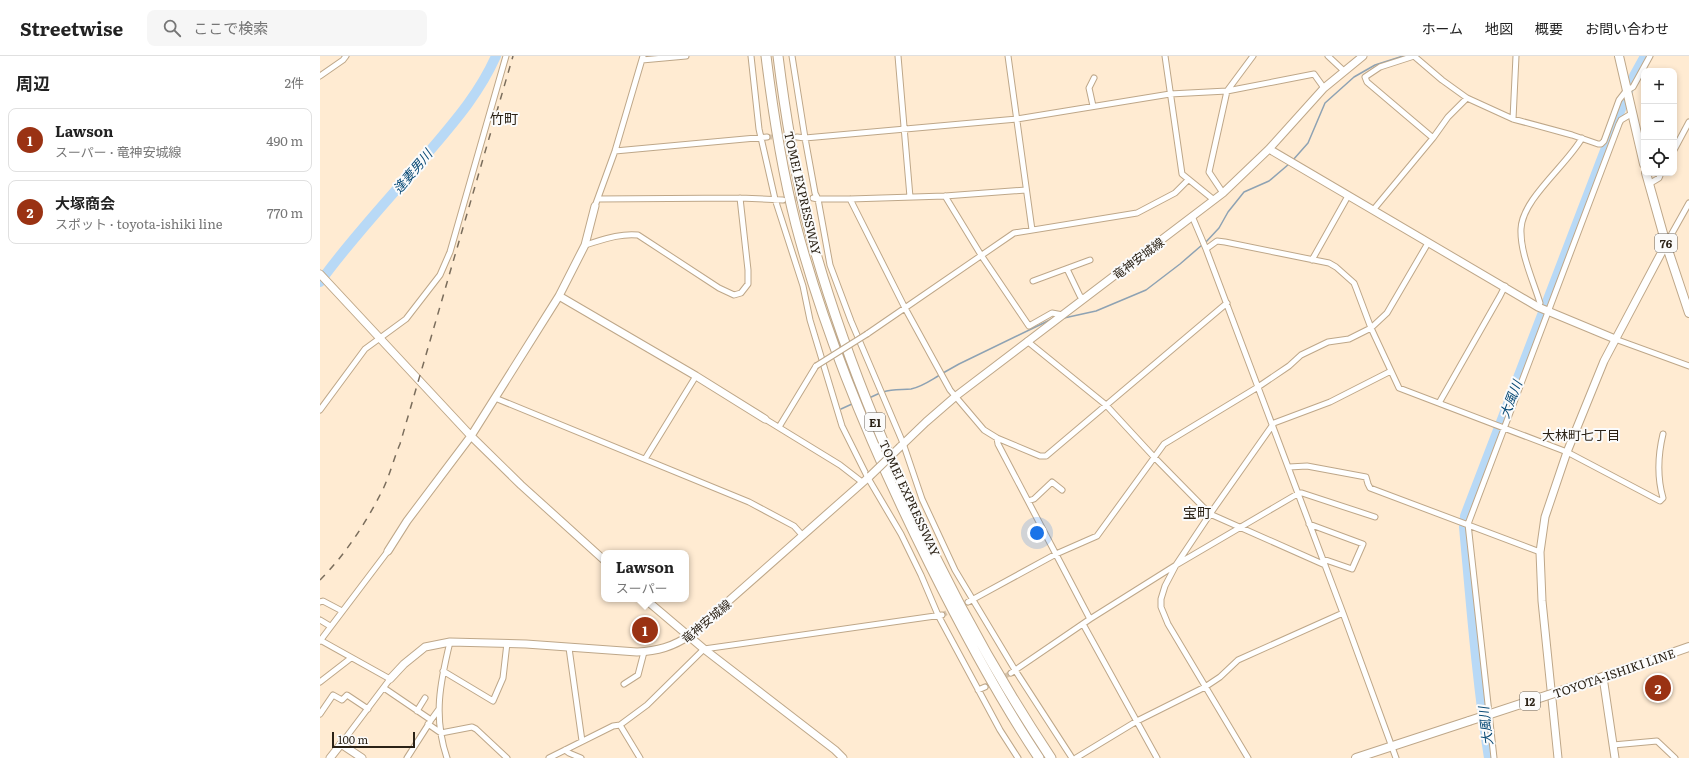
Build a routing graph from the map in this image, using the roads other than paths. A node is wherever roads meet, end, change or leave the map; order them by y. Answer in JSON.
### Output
{"nodes":[{"id":1,"x":346,"y":56,"type":"edge"},
{"id":2,"x":506,"y":56,"type":"edge"},
{"id":3,"x":686,"y":56,"type":"edge"},
{"id":4,"x":751,"y":56,"type":"edge"},
{"id":5,"x":766,"y":56,"type":"edge"},
{"id":6,"x":778,"y":56,"type":"edge"},
{"id":7,"x":792,"y":56,"type":"edge"},
{"id":8,"x":898,"y":56,"type":"edge"},
{"id":9,"x":1008,"y":56,"type":"edge"},
{"id":10,"x":1164,"y":56,"type":"edge"},
{"id":11,"x":1253,"y":56,"type":"edge"},
{"id":12,"x":1328,"y":56,"type":"edge"},
{"id":13,"x":1363,"y":56,"type":"edge"},
{"id":14,"x":1516,"y":56,"type":"edge"},
{"id":15,"x":1619,"y":56,"type":"edge"},
{"id":16,"x":1650,"y":56,"type":"edge"},
{"id":17,"x":642,"y":58,"type":"edge"},
{"id":18,"x":1344,"y":71,"type":"junction"},
{"id":19,"x":320,"y":76,"type":"edge"},
{"id":20,"x":1094,"y":78,"type":"dead end"},
{"id":21,"x":1324,"y":88,"type":"junction"},
{"id":22,"x":1227,"y":91,"type":"junction"},
{"id":23,"x":1626,"y":91,"type":"junction"},
{"id":24,"x":1170,"y":94,"type":"junction"},
{"id":25,"x":1468,"y":98,"type":"junction"},
{"id":26,"x":1093,"y":106,"type":"junction"},
{"id":27,"x":1632,"y":114,"type":"junction"},
{"id":28,"x":1017,"y":119,"type":"junction"},
{"id":29,"x":1514,"y":119,"type":"junction"},
{"id":30,"x":1689,"y":122,"type":"edge"},
{"id":31,"x":904,"y":130,"type":"junction"},
{"id":32,"x":767,"y":137,"type":"tunnel mouth"},
{"id":33,"x":797,"y":137,"type":"tunnel mouth"},
{"id":34,"x":760,"y":138,"type":"junction"},
{"id":35,"x":805,"y":138,"type":"junction"},
{"id":36,"x":1433,"y":138,"type":"junction"},
{"id":37,"x":1582,"y":138,"type":"junction"},
{"id":38,"x":1677,"y":144,"type":"edge"},
{"id":39,"x":1269,"y":149,"type":"junction"},
{"id":40,"x":614,"y":151,"type":"junction"},
{"id":41,"x":1641,"y":152,"type":"edge"},
{"id":42,"x":1647,"y":176,"type":"edge"},
{"id":43,"x":1660,"y":176,"type":"edge"},
{"id":44,"x":1188,"y":180,"type":"junction"},
{"id":45,"x":1649,"y":184,"type":"junction"},
{"id":46,"x":1026,"y":190,"type":"junction"},
{"id":47,"x":1223,"y":193,"type":"junction"},
{"id":48,"x":945,"y":196,"type":"junction"},
{"id":49,"x":1348,"y":196,"type":"junction"},
{"id":50,"x":910,"y":197,"type":"junction"},
{"id":51,"x":740,"y":198,"type":"junction"},
{"id":52,"x":598,"y":199,"type":"junction"},
{"id":53,"x":775,"y":199,"type":"junction"},
{"id":54,"x":816,"y":199,"type":"junction"},
{"id":55,"x":850,"y":199,"type":"junction"},
{"id":56,"x":782,"y":200,"type":"tunnel mouth"},
{"id":57,"x":1214,"y":200,"type":"junction"},
{"id":58,"x":1689,"y":203,"type":"edge"},
{"id":59,"x":595,"y":206,"type":"joint"},
{"id":60,"x":1374,"y":209,"type":"junction"},
{"id":61,"x":1192,"y":216,"type":"junction"},
{"id":62,"x":1032,"y":230,"type":"junction"},
{"id":63,"x":1428,"y":243,"type":"junction"},
{"id":64,"x":1666,"y":244,"type":"junction"},
{"id":65,"x":585,"y":245,"type":"junction"},
{"id":66,"x":1206,"y":249,"type":"junction"},
{"id":67,"x":981,"y":255,"type":"junction"},
{"id":68,"x":1090,"y":260,"type":"dead end"},
{"id":69,"x":1312,"y":260,"type":"junction"},
{"id":70,"x":1067,"y":269,"type":"junction"},
{"id":71,"x":320,"y":274,"type":"edge"},
{"id":72,"x":1034,"y":281,"type":"dead end"},
{"id":73,"x":1504,"y":286,"type":"junction"},
{"id":74,"x":559,"y":296,"type":"junction"},
{"id":75,"x":1084,"y":299,"type":"junction"},
{"id":76,"x":1226,"y":303,"type":"junction"},
{"id":77,"x":1538,"y":307,"type":"junction"},
{"id":78,"x":905,"y":308,"type":"junction"},
{"id":79,"x":1549,"y":312,"type":"junction"},
{"id":80,"x":1689,"y":313,"type":"edge"},
{"id":81,"x":1063,"y":315,"type":"junction"},
{"id":82,"x":1371,"y":328,"type":"junction"},
{"id":83,"x":380,"y":338,"type":"junction"},
{"id":84,"x":1615,"y":339,"type":"junction"},
{"id":85,"x":1027,"y":341,"type":"junction"},
{"id":86,"x":1689,"y":366,"type":"edge"},
{"id":87,"x":1391,"y":371,"type":"junction"},
{"id":88,"x":696,"y":376,"type":"junction"},
{"id":89,"x":1258,"y":387,"type":"junction"},
{"id":90,"x":956,"y":396,"type":"junction"},
{"id":91,"x":495,"y":398,"type":"junction"},
{"id":92,"x":1439,"y":403,"type":"junction"},
{"id":93,"x":1106,"y":405,"type":"junction"},
{"id":94,"x":320,"y":410,"type":"edge"},
{"id":95,"x":765,"y":419,"type":"joint"},
{"id":96,"x":1272,"y":425,"type":"junction"},
{"id":97,"x":779,"y":427,"type":"junction"},
{"id":98,"x":1505,"y":428,"type":"junction"},
{"id":99,"x":1663,"y":434,"type":"dead end"},
{"id":100,"x":472,"y":436,"type":"junction"},
{"id":101,"x":997,"y":438,"type":"junction"},
{"id":102,"x":902,"y":445,"type":"junction"},
{"id":103,"x":1567,"y":452,"type":"junction"},
{"id":104,"x":1154,"y":457,"type":"junction"},
{"id":105,"x":645,"y":459,"type":"junction"},
{"id":106,"x":1289,"y":467,"type":"junction"},
{"id":107,"x":867,"y":479,"type":"junction"},
{"id":108,"x":1062,"y":490,"type":"dead end"},
{"id":109,"x":1299,"y":494,"type":"junction"},
{"id":110,"x":1028,"y":501,"type":"junction"},
{"id":111,"x":1210,"y":514,"type":"junction"},
{"id":112,"x":1375,"y":517,"type":"dead end"},
{"id":113,"x":1309,"y":524,"type":"junction"},
{"id":114,"x":1468,"y":524,"type":"junction"},
{"id":115,"x":1240,"y":527,"type":"junction"},
{"id":116,"x":803,"y":536,"type":"junction"},
{"id":117,"x":388,"y":551,"type":"joint"},
{"id":118,"x":1540,"y":552,"type":"junction"},
{"id":119,"x":1056,"y":554,"type":"junction"},
{"id":120,"x":601,"y":557,"type":"edge"},
{"id":121,"x":1323,"y":559,"type":"junction"},
{"id":122,"x":1176,"y":565,"type":"junction"},
{"id":123,"x":1325,"y":565,"type":"junction"},
{"id":124,"x":974,"y":598,"type":"junction"},
{"id":125,"x":320,"y":602,"type":"edge"},
{"id":126,"x":650,"y":602,"type":"edge"},
{"id":127,"x":968,"y":602,"type":"dead end"},
{"id":128,"x":342,"y":611,"type":"junction"},
{"id":129,"x":1343,"y":613,"type":"junction"},
{"id":130,"x":940,"y":615,"type":"junction"},
{"id":131,"x":1090,"y":619,"type":"junction"},
{"id":132,"x":320,"y":620,"type":"edge"},
{"id":133,"x":1083,"y":624,"type":"junction"},
{"id":134,"x":330,"y":626,"type":"junction"},
{"id":135,"x":690,"y":635,"type":"junction"},
{"id":136,"x":320,"y":641,"type":"edge"},
{"id":137,"x":450,"y":642,"type":"junction"},
{"id":138,"x":507,"y":643,"type":"junction"},
{"id":139,"x":1689,"y":647,"type":"edge"},
{"id":140,"x":569,"y":648,"type":"junction"},
{"id":141,"x":704,"y":649,"type":"junction"},
{"id":142,"x":644,"y":652,"type":"junction"},
{"id":143,"x":351,"y":658,"type":"junction"},
{"id":144,"x":443,"y":671,"type":"junction"},
{"id":145,"x":1013,"y":671,"type":"junction"},
{"id":146,"x":1603,"y":677,"type":"junction"},
{"id":147,"x":390,"y":679,"type":"junction"},
{"id":148,"x":320,"y":682,"type":"edge"},
{"id":149,"x":624,"y":684,"type":"dead end"},
{"id":150,"x":985,"y":687,"type":"tunnel mouth"},
{"id":151,"x":1205,"y":687,"type":"junction"},
{"id":152,"x":384,"y":688,"type":"junction"},
{"id":153,"x":978,"y":690,"type":"junction"},
{"id":154,"x":425,"y":698,"type":"dead end"},
{"id":155,"x":368,"y":709,"type":"junction"},
{"id":156,"x":438,"y":709,"type":"junction"},
{"id":157,"x":417,"y":710,"type":"junction"},
{"id":158,"x":320,"y":714,"type":"edge"},
{"id":159,"x":1137,"y":721,"type":"junction"},
{"id":160,"x":430,"y":722,"type":"junction"},
{"id":161,"x":620,"y":724,"type":"junction"},
{"id":162,"x":441,"y":733,"type":"junction"},
{"id":163,"x":582,"y":742,"type":"junction"},
{"id":164,"x":341,"y":744,"type":"junction"},
{"id":165,"x":1613,"y":745,"type":"junction"},
{"id":166,"x":1392,"y":746,"type":"junction"},
{"id":167,"x":565,"y":750,"type":"junction"},
{"id":168,"x":330,"y":758,"type":"edge"},
{"id":169,"x":362,"y":758,"type":"edge"},
{"id":170,"x":406,"y":758,"type":"edge"},
{"id":171,"x":447,"y":758,"type":"edge"},
{"id":172,"x":507,"y":758,"type":"edge"},
{"id":173,"x":549,"y":758,"type":"edge"},
{"id":174,"x":581,"y":758,"type":"edge"},
{"id":175,"x":640,"y":758,"type":"edge"},
{"id":176,"x":843,"y":758,"type":"edge"},
{"id":177,"x":1018,"y":758,"type":"edge"},
{"id":178,"x":1039,"y":758,"type":"edge"},
{"id":179,"x":1051,"y":758,"type":"edge"},
{"id":180,"x":1072,"y":758,"type":"edge"},
{"id":181,"x":1076,"y":758,"type":"edge"},
{"id":182,"x":1157,"y":758,"type":"edge"},
{"id":183,"x":1248,"y":758,"type":"edge"},
{"id":184,"x":1356,"y":758,"type":"edge"},
{"id":185,"x":1396,"y":758,"type":"edge"},
{"id":186,"x":1494,"y":758,"type":"edge"},
{"id":187,"x":1558,"y":758,"type":"edge"},
{"id":188,"x":1615,"y":758,"type":"edge"},
{"id":189,"x":1675,"y":758,"type":"edge"}],
"edges":[{"from":1,"to":19,"type":"street"},
{"from":2,"to":83,"type":"street"},
{"from":3,"to":17,"type":"street"},
{"from":4,"to":34,"type":"street"},
{"from":5,"to":178,"type":"highway","name":"TOMEI EXPRESSWAY","number":"E1"},
{"from":6,"to":179,"type":"highway","name":"TOMEI EXPRESSWAY","number":"E1"},
{"from":7,"to":35,"type":"street"},
{"from":8,"to":31,"type":"street"},
{"from":9,"to":28,"type":"street"},
{"from":10,"to":24,"type":"street"},
{"from":11,"to":22,"type":"street"},
{"from":12,"to":18,"type":"street"},
{"from":13,"to":18,"type":"street","name":"竜神安城線"},
{"from":14,"to":29,"type":"street"},
{"from":15,"to":23,"type":"main road"},
{"from":16,"to":23,"type":"street"},
{"from":17,"to":40,"type":"street"},
{"from":18,"to":21,"type":"street","name":"竜神安城線"},
{"from":20,"to":26,"type":"street"},
{"from":21,"to":22,"type":"street"},
{"from":21,"to":39,"type":"street","name":"竜神安城線"},
{"from":22,"to":24,"type":"street"},
{"from":22,"to":47,"type":"street"},
{"from":23,"to":27,"type":"main road"},
{"from":23,"to":37,"type":"street"},
{"from":24,"to":26,"type":"street"},
{"from":24,"to":44,"type":"street"},
{"from":25,"to":29,"type":"street"},
{"from":25,"to":36,"type":"street"},
{"from":25,"to":36,"type":"street"},
{"from":26,"to":28,"type":"street"},
{"from":27,"to":41,"type":"main road"},
{"from":27,"to":79,"type":"street"},
{"from":28,"to":31,"type":"street"},
{"from":28,"to":46,"type":"street"},
{"from":29,"to":37,"type":"street"},
{"from":30,"to":38,"type":"street"},
{"from":31,"to":35,"type":"street"},
{"from":31,"to":50,"type":"street"},
{"from":32,"to":34,"type":"street"},
{"from":33,"to":35,"type":"street"},
{"from":34,"to":40,"type":"street"},
{"from":34,"to":53,"type":"street"},
{"from":35,"to":54,"type":"street"},
{"from":36,"to":60,"type":"street"},
{"from":37,"to":77,"type":"street"},
{"from":39,"to":47,"type":"street","name":"竜神安城線"},
{"from":39,"to":49,"type":"street"},
{"from":40,"to":52,"type":"street"},
{"from":42,"to":45,"type":"main road","number":"76"},
{"from":43,"to":45,"type":"street"},
{"from":44,"to":57,"type":"street"},
{"from":44,"to":62,"type":"street"},
{"from":45,"to":64,"type":"main road","number":"76"},
{"from":46,"to":48,"type":"street"},
{"from":46,"to":62,"type":"street"},
{"from":47,"to":57,"type":"street","name":"竜神安城線"},
{"from":48,"to":50,"type":"street"},
{"from":48,"to":67,"type":"street"},
{"from":49,"to":60,"type":"street"},
{"from":49,"to":69,"type":"street"},
{"from":50,"to":55,"type":"street"},
{"from":51,"to":52,"type":"street"},
{"from":51,"to":53,"type":"street"},
{"from":51,"to":65,"type":"street"},
{"from":52,"to":59,"type":"street"},
{"from":53,"to":56,"type":"street"},
{"from":53,"to":107,"type":"street"},
{"from":54,"to":55,"type":"street"},
{"from":54,"to":102,"type":"street"},
{"from":55,"to":78,"type":"street"},
{"from":57,"to":61,"type":"street","name":"竜神安城線"},
{"from":58,"to":64,"type":"street"},
{"from":59,"to":65,"type":"street"},
{"from":60,"to":63,"type":"street"},
{"from":61,"to":66,"type":"street"},
{"from":61,"to":75,"type":"street","name":"竜神安城線"},
{"from":62,"to":67,"type":"street"},
{"from":63,"to":73,"type":"street"},
{"from":63,"to":82,"type":"street"},
{"from":64,"to":80,"type":"main road","number":"76"},
{"from":64,"to":84,"type":"street"},
{"from":65,"to":74,"type":"street"},
{"from":66,"to":69,"type":"street"},
{"from":66,"to":76,"type":"street"},
{"from":67,"to":78,"type":"street"},
{"from":67,"to":81,"type":"street"},
{"from":68,"to":70,"type":"street"},
{"from":69,"to":82,"type":"street"},
{"from":70,"to":72,"type":"street"},
{"from":70,"to":75,"type":"street"},
{"from":71,"to":83,"type":"street"},
{"from":73,"to":77,"type":"street"},
{"from":73,"to":92,"type":"street"},
{"from":74,"to":88,"type":"street"},
{"from":74,"to":91,"type":"street"},
{"from":75,"to":81,"type":"street","name":"竜神安城線"},
{"from":76,"to":89,"type":"street"},
{"from":76,"to":93,"type":"street"},
{"from":77,"to":79,"type":"street"},
{"from":78,"to":90,"type":"street"},
{"from":78,"to":97,"type":"street","bridge":true},
{"from":79,"to":84,"type":"street"},
{"from":79,"to":98,"type":"street"},
{"from":81,"to":85,"type":"street","name":"竜神安城線"},
{"from":82,"to":87,"type":"street"},
{"from":82,"to":89,"type":"street"},
{"from":83,"to":94,"type":"street"},
{"from":83,"to":100,"type":"street"},
{"from":84,"to":86,"type":"street"},
{"from":84,"to":103,"type":"street"},
{"from":85,"to":90,"type":"street","name":"竜神安城線"},
{"from":85,"to":93,"type":"street"},
{"from":87,"to":92,"type":"street"},
{"from":87,"to":96,"type":"street"},
{"from":88,"to":95,"type":"street"},
{"from":88,"to":105,"type":"street"},
{"from":89,"to":96,"type":"street"},
{"from":89,"to":104,"type":"street"},
{"from":90,"to":101,"type":"street"},
{"from":90,"to":102,"type":"street","name":"竜神安城線"},
{"from":91,"to":100,"type":"street"},
{"from":91,"to":105,"type":"street"},
{"from":92,"to":98,"type":"street"},
{"from":93,"to":101,"type":"street"},
{"from":93,"to":104,"type":"street"},
{"from":95,"to":97,"type":"street"},
{"from":96,"to":106,"type":"street"},
{"from":96,"to":111,"type":"street"},
{"from":97,"to":107,"type":"street"},
{"from":98,"to":103,"type":"street"},
{"from":98,"to":114,"type":"street"},
{"from":99,"to":103,"type":"street"},
{"from":100,"to":117,"type":"street"},
{"from":100,"to":120,"type":"street"},
{"from":101,"to":110,"type":"street"},
{"from":102,"to":107,"type":"street","name":"竜神安城線","bridge":true},
{"from":102,"to":124,"type":"street"},
{"from":103,"to":118,"type":"street"},
{"from":104,"to":111,"type":"street"},
{"from":104,"to":119,"type":"street"},
{"from":105,"to":116,"type":"street"},
{"from":106,"to":109,"type":"street"},
{"from":106,"to":114,"type":"street"},
{"from":107,"to":116,"type":"street","name":"竜神安城線"},
{"from":107,"to":130,"type":"street"},
{"from":108,"to":110,"type":"street"},
{"from":109,"to":112,"type":"street"},
{"from":109,"to":113,"type":"street"},
{"from":109,"to":115,"type":"street"},
{"from":110,"to":119,"type":"street"},
{"from":111,"to":115,"type":"street"},
{"from":111,"to":122,"type":"street"},
{"from":113,"to":121,"type":"street"},
{"from":113,"to":121,"type":"street"},
{"from":114,"to":118,"type":"street"},
{"from":114,"to":186,"type":"street"},
{"from":115,"to":122,"type":"street"},
{"from":115,"to":123,"type":"street"},
{"from":116,"to":135,"type":"street","name":"竜神安城線"},
{"from":117,"to":128,"type":"street"},
{"from":118,"to":187,"type":"street"},
{"from":119,"to":124,"type":"street"},
{"from":119,"to":131,"type":"street"},
{"from":121,"to":123,"type":"street"},
{"from":122,"to":131,"type":"street"},
{"from":122,"to":151,"type":"street"},
{"from":123,"to":129,"type":"street"},
{"from":124,"to":127,"type":"street"},
{"from":124,"to":145,"type":"street"},
{"from":125,"to":128,"type":"street"},
{"from":126,"to":135,"type":"street"},
{"from":128,"to":134,"type":"street"},
{"from":129,"to":151,"type":"street"},
{"from":129,"to":166,"type":"street"},
{"from":130,"to":141,"type":"street"},
{"from":130,"to":153,"type":"street"},
{"from":131,"to":133,"type":"street"},
{"from":132,"to":134,"type":"street"},
{"from":133,"to":145,"type":"street"},
{"from":133,"to":159,"type":"street"},
{"from":134,"to":136,"type":"street"},
{"from":135,"to":141,"type":"street"},
{"from":135,"to":142,"type":"street","name":"竜神安城線"},
{"from":136,"to":143,"type":"street"},
{"from":137,"to":138,"type":"street","name":"竜神安城線"},
{"from":137,"to":144,"type":"street"},
{"from":137,"to":147,"type":"street","name":"竜神安城線"},
{"from":138,"to":140,"type":"street","name":"竜神安城線"},
{"from":138,"to":144,"type":"street"},
{"from":139,"to":146,"type":"main road","name":"TOYOTA-ISHIKI LINE","number":"12"},
{"from":140,"to":142,"type":"street","name":"竜神安城線"},
{"from":140,"to":163,"type":"street"},
{"from":141,"to":161,"type":"street"},
{"from":141,"to":176,"type":"street"},
{"from":142,"to":149,"type":"street"},
{"from":143,"to":147,"type":"street"},
{"from":143,"to":148,"type":"street"},
{"from":144,"to":156,"type":"street"},
{"from":145,"to":180,"type":"street"},
{"from":146,"to":165,"type":"street"},
{"from":146,"to":166,"type":"main road","name":"TOYOTA-ISHIKI LINE","number":"12","bridge":true},
{"from":147,"to":152,"type":"street"},
{"from":150,"to":153,"type":"street"},
{"from":151,"to":159,"type":"street"},
{"from":151,"to":183,"type":"street"},
{"from":152,"to":155,"type":"street"},
{"from":152,"to":157,"type":"street"},
{"from":153,"to":177,"type":"street"},
{"from":154,"to":157,"type":"street"},
{"from":155,"to":158,"type":"street"},
{"from":155,"to":164,"type":"street"},
{"from":156,"to":160,"type":"street"},
{"from":156,"to":162,"type":"street"},
{"from":157,"to":160,"type":"street"},
{"from":159,"to":181,"type":"street"},
{"from":159,"to":182,"type":"street"},
{"from":160,"to":162,"type":"street"},
{"from":160,"to":170,"type":"street"},
{"from":161,"to":163,"type":"street"},
{"from":161,"to":175,"type":"street"},
{"from":162,"to":171,"type":"street"},
{"from":162,"to":172,"type":"street"},
{"from":163,"to":167,"type":"street"},
{"from":164,"to":168,"type":"street"},
{"from":164,"to":169,"type":"street"},
{"from":165,"to":188,"type":"street"},
{"from":165,"to":189,"type":"street"},
{"from":166,"to":184,"type":"main road","name":"TOYOTA-ISHIKI LINE","number":"12"},
{"from":166,"to":185,"type":"street"},
{"from":167,"to":173,"type":"street"},
{"from":167,"to":174,"type":"street"}]}
